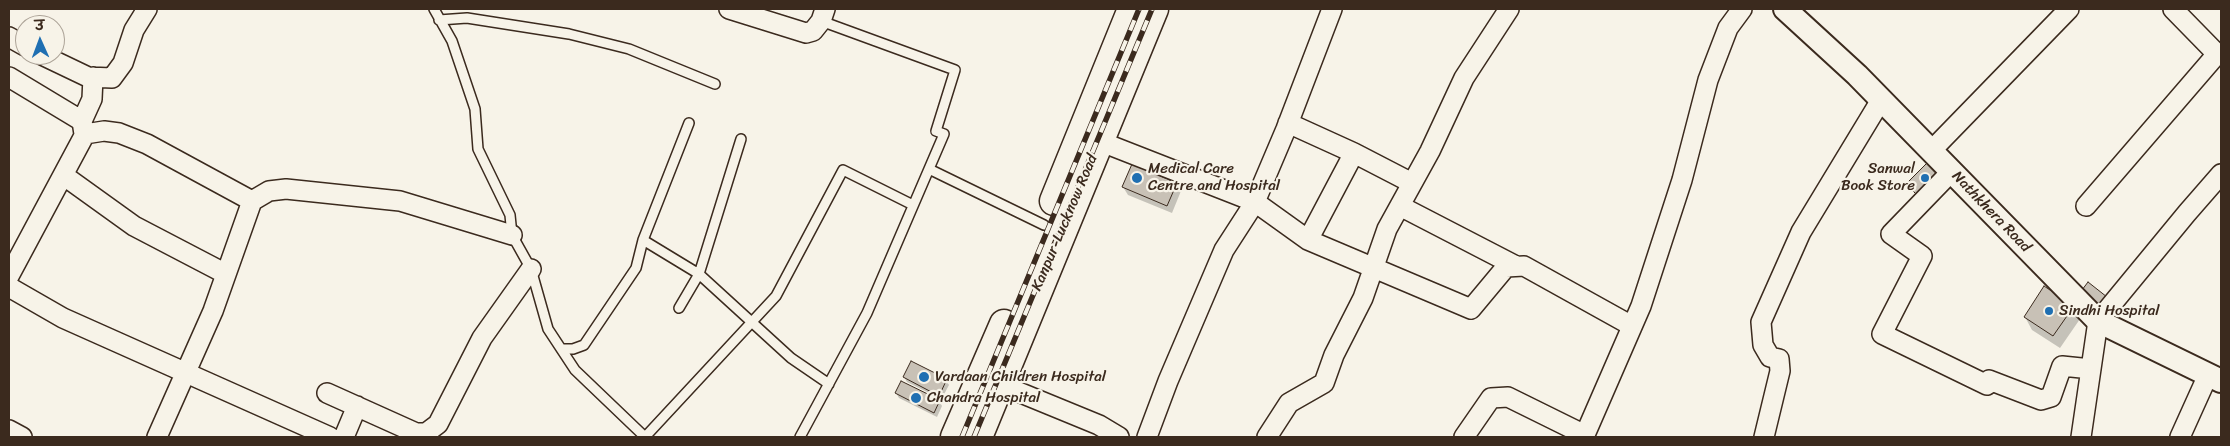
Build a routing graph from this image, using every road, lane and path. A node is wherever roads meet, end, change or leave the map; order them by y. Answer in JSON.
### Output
{"nodes":[{"id":1,"x":147,"y":9,"type":"edge"},
{"id":2,"x":434,"y":9,"type":"edge"},
{"id":3,"x":729,"y":9,"type":"edge"},
{"id":4,"x":1132,"y":9,"type":"edge"},
{"id":5,"x":1154,"y":9,"type":"edge"},
{"id":6,"x":1332,"y":9,"type":"edge"},
{"id":7,"x":1509,"y":9,"type":"edge"},
{"id":8,"x":1742,"y":9,"type":"edge"},
{"id":9,"x":1785,"y":9,"type":"edge"},
{"id":10,"x":2069,"y":9,"type":"edge"},
{"id":11,"x":2173,"y":9,"type":"edge"},
{"id":12,"x":823,"y":15,"type":"edge"},
{"id":13,"x":439,"y":20,"type":"junction"},
{"id":14,"x":65,"y":65,"type":"edge"},
{"id":15,"x":9,"y":77,"type":"edge"},
{"id":16,"x":93,"y":77,"type":"junction"},
{"id":17,"x":715,"y":84,"type":"dead end"},
{"id":18,"x":1881,"y":100,"type":"junction"},
{"id":19,"x":689,"y":123,"type":"dead end"},
{"id":20,"x":1288,"y":123,"type":"junction"},
{"id":21,"x":83,"y":128,"type":"junction"},
{"id":22,"x":741,"y":139,"type":"dead end"},
{"id":23,"x":1099,"y":141,"type":"junction"},
{"id":24,"x":1931,"y":151,"type":"junction"},
{"id":25,"x":1354,"y":152,"type":"junction"},
{"id":26,"x":929,"y":169,"type":"junction"},
{"id":27,"x":1952,"y":172,"type":"junction"},
{"id":28,"x":2221,"y":174,"type":"edge"},
{"id":29,"x":70,"y":180,"type":"dead end"},
{"id":30,"x":1412,"y":183,"type":"junction"},
{"id":31,"x":252,"y":201,"type":"junction"},
{"id":32,"x":1255,"y":202,"type":"junction"},
{"id":33,"x":913,"y":205,"type":"junction"},
{"id":34,"x":1400,"y":206,"type":"junction"},
{"id":35,"x":2086,"y":206,"type":"dead end"},
{"id":36,"x":1044,"y":225,"type":"junction"},
{"id":37,"x":512,"y":236,"type":"junction"},
{"id":38,"x":643,"y":240,"type":"junction"},
{"id":39,"x":1308,"y":240,"type":"junction"},
{"id":40,"x":1516,"y":266,"type":"junction"},
{"id":41,"x":1373,"y":268,"type":"junction"},
{"id":42,"x":530,"y":269,"type":"junction"},
{"id":43,"x":226,"y":274,"type":"junction"},
{"id":44,"x":698,"y":274,"type":"junction"},
{"id":45,"x":9,"y":276,"type":"edge"},
{"id":46,"x":9,"y":287,"type":"edge"},
{"id":47,"x":679,"y":308,"type":"dead end"},
{"id":48,"x":2098,"y":321,"type":"junction"},
{"id":49,"x":751,"y":322,"type":"junction"},
{"id":50,"x":1632,"y":326,"type":"junction"},
{"id":51,"x":562,"y":349,"type":"junction"},
{"id":52,"x":2091,"y":369,"type":"junction"},
{"id":53,"x":186,"y":373,"type":"junction"},
{"id":54,"x":2214,"y":378,"type":"edge"},
{"id":55,"x":829,"y":384,"type":"junction"},
{"id":56,"x":999,"y":384,"type":"junction"},
{"id":57,"x":327,"y":393,"type":"dead end"},
{"id":58,"x":357,"y":406,"type":"junction"},
{"id":59,"x":9,"y":430,"type":"edge"},
{"id":60,"x":1584,"y":436,"type":"edge"},
{"id":61,"x":22,"y":437,"type":"edge"},
{"id":62,"x":157,"y":437,"type":"edge"},
{"id":63,"x":330,"y":437,"type":"edge"},
{"id":64,"x":344,"y":437,"type":"edge"},
{"id":65,"x":645,"y":437,"type":"edge"},
{"id":66,"x":800,"y":437,"type":"edge"},
{"id":67,"x":955,"y":437,"type":"edge"},
{"id":68,"x":978,"y":437,"type":"edge"},
{"id":69,"x":1119,"y":437,"type":"edge"},
{"id":70,"x":1147,"y":437,"type":"edge"},
{"id":71,"x":1268,"y":437,"type":"edge"},
{"id":72,"x":1464,"y":437,"type":"edge"},
{"id":73,"x":1764,"y":437,"type":"edge"},
{"id":74,"x":2081,"y":437,"type":"edge"},
{"id":75,"x":2180,"y":437,"type":"edge"}],
"edges":[{"from":1,"to":16,"type":"street"},
{"from":2,"to":13,"type":"lane"},
{"from":3,"to":12,"type":"street"},
{"from":4,"to":36,"type":"main road","name":"Kanpur-Lucknow Road"},
{"from":5,"to":23,"type":"main road","name":"Kanpur-Lucknow Road"},
{"from":6,"to":20,"type":"street"},
{"from":7,"to":30,"type":"street"},
{"from":8,"to":50,"type":"street"},
{"from":9,"to":18,"type":"street","name":"Nathkhera Road"},
{"from":10,"to":24,"type":"street"},
{"from":11,"to":35,"type":"street"},
{"from":12,"to":26,"type":"lane"},
{"from":13,"to":17,"type":"lane"},
{"from":13,"to":37,"type":"lane"},
{"from":14,"to":16,"type":"street"},
{"from":15,"to":21,"type":"street"},
{"from":16,"to":21,"type":"street"},
{"from":18,"to":24,"type":"street","name":"Nathkhera Road"},
{"from":18,"to":73,"type":"street"},
{"from":19,"to":38,"type":"lane"},
{"from":20,"to":25,"type":"street"},
{"from":20,"to":32,"type":"street"},
{"from":21,"to":31,"type":"street"},
{"from":21,"to":45,"type":"street"},
{"from":22,"to":44,"type":"lane"},
{"from":23,"to":32,"type":"street"},
{"from":23,"to":56,"type":"main road","name":"Kanpur-Lucknow Road"},
{"from":24,"to":27,"type":"street","name":"Nathkhera Road"},
{"from":25,"to":30,"type":"street"},
{"from":25,"to":39,"type":"street"},
{"from":26,"to":33,"type":"lane"},
{"from":26,"to":36,"type":"lane"},
{"from":27,"to":48,"type":"street","name":"Nathkhera Road"},
{"from":27,"to":52,"type":"street"},
{"from":28,"to":48,"type":"street"},
{"from":29,"to":43,"type":"street"},
{"from":30,"to":34,"type":"street"},
{"from":31,"to":37,"type":"street"},
{"from":31,"to":43,"type":"street"},
{"from":32,"to":39,"type":"street"},
{"from":32,"to":70,"type":"street"},
{"from":33,"to":49,"type":"lane"},
{"from":33,"to":55,"type":"lane"},
{"from":34,"to":40,"type":"street"},
{"from":34,"to":41,"type":"street"},
{"from":36,"to":67,"type":"main road","name":"Kanpur-Lucknow Road"},
{"from":37,"to":42,"type":"lane"},
{"from":38,"to":44,"type":"lane"},
{"from":38,"to":51,"type":"lane"},
{"from":39,"to":41,"type":"street"},
{"from":40,"to":41,"type":"street"},
{"from":40,"to":50,"type":"street"},
{"from":41,"to":71,"type":"street"},
{"from":42,"to":51,"type":"lane"},
{"from":42,"to":58,"type":"street"},
{"from":43,"to":53,"type":"street"},
{"from":44,"to":47,"type":"lane"},
{"from":44,"to":49,"type":"lane"},
{"from":46,"to":53,"type":"street"},
{"from":48,"to":52,"type":"street"},
{"from":48,"to":54,"type":"street","name":"Nathkhera Road"},
{"from":49,"to":55,"type":"lane"},
{"from":49,"to":65,"type":"lane"},
{"from":50,"to":60,"type":"street"},
{"from":51,"to":65,"type":"lane"},
{"from":52,"to":74,"type":"street"},
{"from":53,"to":62,"type":"street"},
{"from":53,"to":63,"type":"street"},
{"from":54,"to":75,"type":"street"},
{"from":55,"to":66,"type":"lane"},
{"from":56,"to":68,"type":"main road","name":"Kanpur-Lucknow Road"},
{"from":56,"to":69,"type":"street"},
{"from":57,"to":58,"type":"street"},
{"from":58,"to":64,"type":"street"},
{"from":59,"to":61,"type":"street"},
{"from":60,"to":72,"type":"street"}]}
